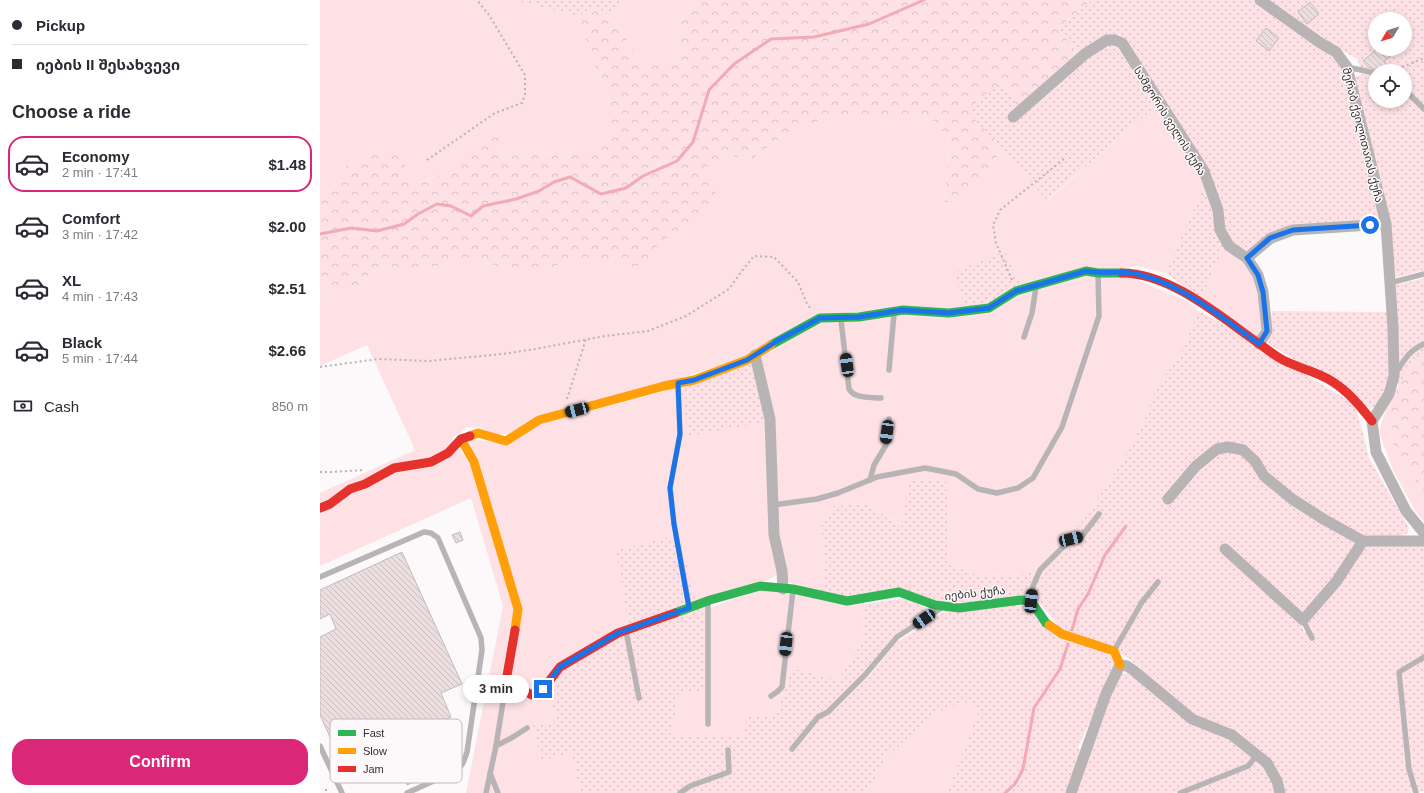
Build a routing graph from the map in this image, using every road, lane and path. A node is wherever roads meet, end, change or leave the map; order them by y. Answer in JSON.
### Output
{"nodes":[{"id":1,"x":477,"y":0,"type":"edge"},
{"id":2,"x":1260,"y":0,"type":"edge"},
{"id":3,"x":1424,"y":58,"type":"edge"},
{"id":4,"x":1410,"y":64,"type":"edge"},
{"id":5,"x":1347,"y":67,"type":"junction"},
{"id":6,"x":1368,"y":72,"type":"edge"},
{"id":7,"x":1412,"y":97,"type":"edge"},
{"id":8,"x":1424,"y":109,"type":"edge"},
{"id":9,"x":1013,"y":117,"type":"dead end"},
{"id":10,"x":1064,"y":159,"type":"dead end"},
{"id":11,"x":427,"y":160,"type":"dead end"},
{"id":12,"x":1386,"y":224,"type":"junction"},
{"id":13,"x":1247,"y":258,"type":"junction"},
{"id":14,"x":1098,"y":273,"type":"junction"},
{"id":15,"x":1424,"y":274,"type":"edge"},
{"id":16,"x":1390,"y":282,"type":"junction"},
{"id":17,"x":1036,"y":285,"type":"junction"},
{"id":18,"x":1016,"y":291,"type":"junction"},
{"id":19,"x":895,"y":312,"type":"junction"},
{"id":20,"x":820,"y":318,"type":"junction"},
{"id":21,"x":841,"y":318,"type":"junction"},
{"id":22,"x":1024,"y":337,"type":"dead end"},
{"id":23,"x":586,"y":339,"type":"junction"},
{"id":24,"x":1259,"y":344,"type":"junction"},
{"id":25,"x":1424,"y":344,"type":"edge"},
{"id":26,"x":755,"y":355,"type":"junction"},
{"id":27,"x":320,"y":367,"type":"edge"},
{"id":28,"x":889,"y":370,"type":"dead end"},
{"id":29,"x":1394,"y":376,"type":"junction"},
{"id":30,"x":678,"y":383,"type":"junction"},
{"id":31,"x":881,"y":398,"type":"dead end"},
{"id":32,"x":562,"y":414,"type":"junction"},
{"id":33,"x":889,"y":419,"type":"dead end"},
{"id":34,"x":1372,"y":421,"type":"junction"},
{"id":35,"x":461,"y":439,"type":"junction"},
{"id":36,"x":367,"y":470,"type":"dead end"},
{"id":37,"x":320,"y":472,"type":"edge"},
{"id":38,"x":870,"y":480,"type":"junction"},
{"id":39,"x":1168,"y":499,"type":"dead end"},
{"id":40,"x":773,"y":505,"type":"junction"},
{"id":41,"x":320,"y":508,"type":"edge"},
{"id":42,"x":1099,"y":514,"type":"dead end"},
{"id":43,"x":1424,"y":533,"type":"edge"},
{"id":44,"x":1362,"y":541,"type":"junction"},
{"id":45,"x":1424,"y":541,"type":"edge"},
{"id":46,"x":1225,"y":549,"type":"dead end"},
{"id":47,"x":320,"y":578,"type":"edge"},
{"id":48,"x":1158,"y":582,"type":"dead end"},
{"id":49,"x":788,"y":589,"type":"junction"},
{"id":50,"x":708,"y":601,"type":"junction"},
{"id":51,"x":1031,"y":601,"type":"junction"},
{"id":52,"x":943,"y":606,"type":"junction"},
{"id":53,"x":689,"y":608,"type":"junction"},
{"id":54,"x":1303,"y":620,"type":"junction"},
{"id":55,"x":626,"y":631,"type":"junction"},
{"id":56,"x":1312,"y":638,"type":"dead end"},
{"id":57,"x":1114,"y":651,"type":"junction"},
{"id":58,"x":1424,"y":657,"type":"edge"},
{"id":59,"x":1120,"y":665,"type":"junction"},
{"id":60,"x":506,"y":681,"type":"junction"},
{"id":61,"x":771,"y":696,"type":"dead end"},
{"id":62,"x":639,"y":698,"type":"dead end"},
{"id":63,"x":708,"y":724,"type":"dead end"},
{"id":64,"x":527,"y":728,"type":"dead end"},
{"id":65,"x":320,"y":746,"type":"edge"},
{"id":66,"x":496,"y":746,"type":"junction"},
{"id":67,"x":792,"y":749,"type":"dead end"},
{"id":68,"x":728,"y":750,"type":"dead end"},
{"id":69,"x":1257,"y":754,"type":"junction"},
{"id":70,"x":462,"y":764,"type":"edge"},
{"id":71,"x":330,"y":767,"type":"edge"},
{"id":72,"x":490,"y":772,"type":"junction"},
{"id":73,"x":337,"y":783,"type":"edge"},
{"id":74,"x":429,"y":783,"type":"edge"},
{"id":75,"x":326,"y":789,"type":"dead end"},
{"id":76,"x":326,"y":793,"type":"edge"},
{"id":77,"x":342,"y":793,"type":"edge"},
{"id":78,"x":407,"y":793,"type":"edge"},
{"id":79,"x":486,"y":793,"type":"edge"},
{"id":80,"x":498,"y":793,"type":"edge"},
{"id":81,"x":680,"y":793,"type":"edge"},
{"id":82,"x":1071,"y":793,"type":"edge"},
{"id":83,"x":1180,"y":793,"type":"edge"},
{"id":84,"x":1280,"y":793,"type":"edge"},
{"id":85,"x":1416,"y":793,"type":"edge"}],
"edges":[{"from":1,"to":11,"type":"path"},
{"from":2,"to":5,"type":"street","name":"მერაბ ქვილითაიას ქუჩა"},
{"from":3,"to":4,"type":"path"},
{"from":5,"to":6,"type":"lane"},
{"from":5,"to":12,"type":"street","name":"მერაბ ქვილითაიას ქუჩა"},
{"from":7,"to":8,"type":"lane"},
{"from":9,"to":13,"type":"street","name":"სამგორის ველის ქუჩა"},
{"from":10,"to":18,"type":"path"},
{"from":12,"to":13,"type":"street"},
{"from":12,"to":16,"type":"street","name":"მერაბ ქვილითაიას ქუჩა"},
{"from":13,"to":24,"type":"street","name":"სამგორის ველის ქუჩა"},
{"from":14,"to":17,"type":"street"},
{"from":14,"to":24,"type":"street"},
{"from":14,"to":38,"type":"lane"},
{"from":15,"to":16,"type":"lane"},
{"from":16,"to":29,"type":"street","name":"მერაბ ქვილითაიას ქუჩა"},
{"from":17,"to":18,"type":"street"},
{"from":17,"to":22,"type":"lane"},
{"from":18,"to":19,"type":"street"},
{"from":19,"to":21,"type":"street"},
{"from":19,"to":28,"type":"lane"},
{"from":20,"to":21,"type":"street"},
{"from":20,"to":23,"type":"path"},
{"from":20,"to":26,"type":"street"},
{"from":21,"to":31,"type":"lane"},
{"from":23,"to":27,"type":"path"},
{"from":23,"to":32,"type":"path"},
{"from":24,"to":34,"type":"street"},
{"from":25,"to":29,"type":"lane"},
{"from":26,"to":30,"type":"street"},
{"from":26,"to":40,"type":"street"},
{"from":29,"to":34,"type":"street","name":"მერაბ ქვილითაიას ქუჩა"},
{"from":30,"to":32,"type":"street"},
{"from":30,"to":53,"type":"lane"},
{"from":32,"to":35,"type":"street"},
{"from":33,"to":38,"type":"lane"},
{"from":34,"to":43,"type":"street"},
{"from":35,"to":41,"type":"street"},
{"from":35,"to":60,"type":"street"},
{"from":36,"to":37,"type":"path"},
{"from":38,"to":40,"type":"lane"},
{"from":39,"to":44,"type":"street"},
{"from":40,"to":49,"type":"street"},
{"from":42,"to":51,"type":"lane"},
{"from":44,"to":45,"type":"street"},
{"from":44,"to":54,"type":"street"},
{"from":46,"to":54,"type":"street"},
{"from":47,"to":70,"type":"lane"},
{"from":48,"to":57,"type":"lane"},
{"from":49,"to":50,"type":"street"},
{"from":49,"to":52,"type":"street"},
{"from":49,"to":61,"type":"lane"},
{"from":50,"to":53,"type":"street"},
{"from":50,"to":63,"type":"lane"},
{"from":51,"to":52,"type":"street","name":"იების ქუჩა"},
{"from":51,"to":57,"type":"street"},
{"from":52,"to":67,"type":"lane","name":"იების ქუჩა"},
{"from":53,"to":55,"type":"street"},
{"from":54,"to":56,"type":"lane"},
{"from":55,"to":60,"type":"street"},
{"from":55,"to":62,"type":"lane"},
{"from":57,"to":59,"type":"street"},
{"from":58,"to":85,"type":"lane"},
{"from":59,"to":69,"type":"street"},
{"from":59,"to":82,"type":"street"},
{"from":60,"to":66,"type":"lane"},
{"from":64,"to":66,"type":"lane"},
{"from":65,"to":71,"type":"lane"},
{"from":66,"to":72,"type":"lane"},
{"from":68,"to":81,"type":"lane"},
{"from":69,"to":83,"type":"lane"},
{"from":69,"to":84,"type":"street"},
{"from":72,"to":79,"type":"lane"},
{"from":72,"to":80,"type":"lane"},
{"from":73,"to":77,"type":"lane"},
{"from":74,"to":78,"type":"lane"},
{"from":75,"to":76,"type":"path"}]}
